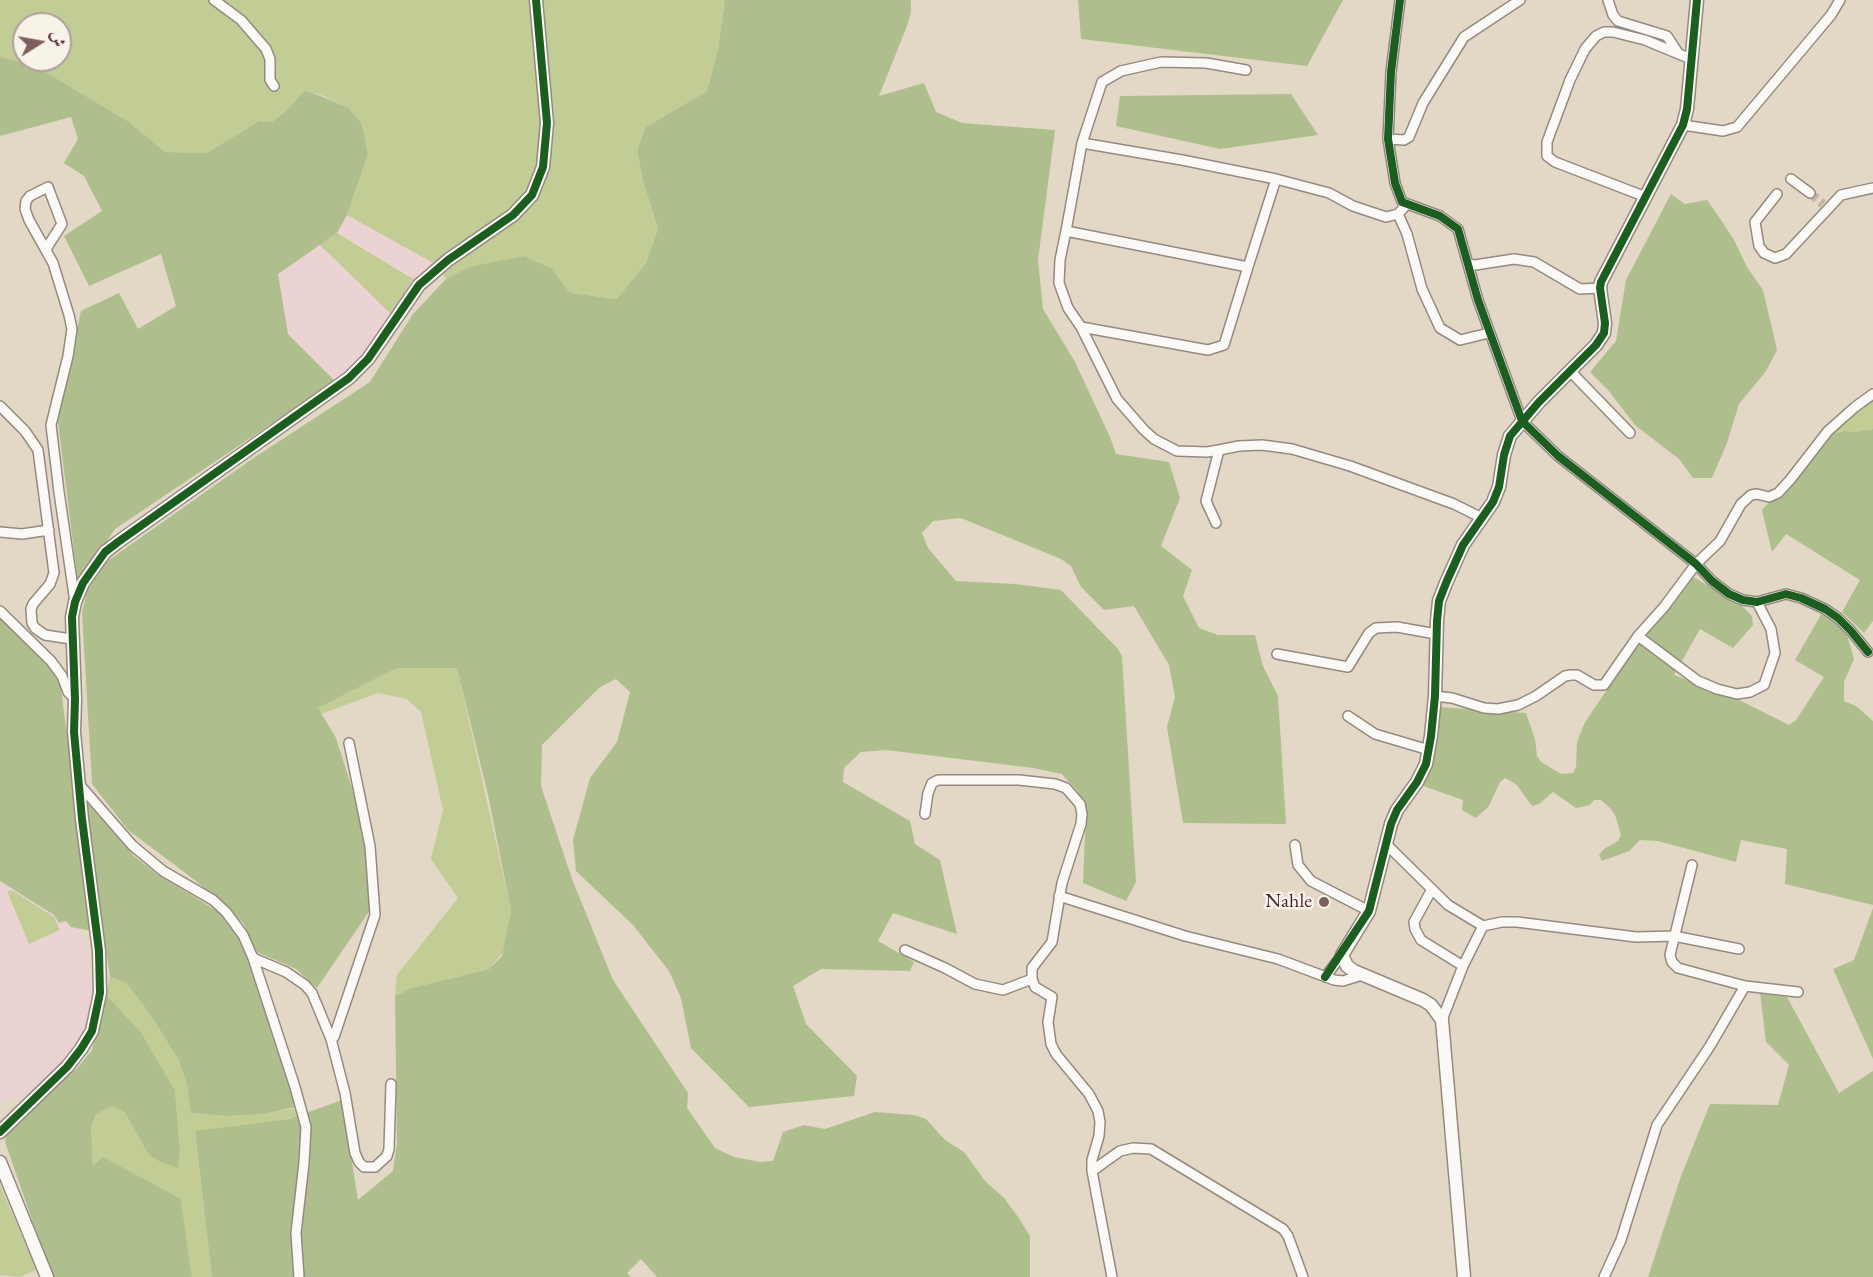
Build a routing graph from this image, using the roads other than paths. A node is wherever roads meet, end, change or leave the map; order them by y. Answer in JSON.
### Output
{"nodes":[{"id":1,"x":214,"y":0,"type":"edge"},
{"id":2,"x":536,"y":0,"type":"edge"},
{"id":3,"x":1400,"y":0,"type":"edge"},
{"id":4,"x":1520,"y":0,"type":"edge"},
{"id":5,"x":1608,"y":0,"type":"edge"},
{"id":6,"x":1697,"y":0,"type":"edge"},
{"id":7,"x":1840,"y":0,"type":"edge"},
{"id":8,"x":1678,"y":53,"type":"junction"},
{"id":9,"x":1691,"y":59,"type":"junction"},
{"id":10,"x":1246,"y":70,"type":"dead end"},
{"id":11,"x":274,"y":86,"type":"dead end"},
{"id":12,"x":1683,"y":125,"type":"junction"},
{"id":13,"x":1388,"y":139,"type":"junction"},
{"id":14,"x":1082,"y":143,"type":"junction"},
{"id":15,"x":1276,"y":179,"type":"junction"},
{"id":16,"x":1791,"y":179,"type":"dead end"},
{"id":17,"x":1873,"y":188,"type":"edge"},
{"id":18,"x":1810,"y":193,"type":"tunnel mouth"},
{"id":19,"x":1777,"y":194,"type":"dead end"},
{"id":20,"x":1646,"y":197,"type":"junction"},
{"id":21,"x":1407,"y":204,"type":"junction"},
{"id":22,"x":1398,"y":214,"type":"junction"},
{"id":23,"x":1066,"y":231,"type":"junction"},
{"id":24,"x":46,"y":249,"type":"junction"},
{"id":25,"x":1468,"y":264,"type":"junction"},
{"id":26,"x":1248,"y":267,"type":"junction"},
{"id":27,"x":1600,"y":288,"type":"junction"},
{"id":28,"x":1081,"y":327,"type":"junction"},
{"id":29,"x":1489,"y":333,"type":"junction"},
{"id":30,"x":1570,"y":371,"type":"junction"},
{"id":31,"x":1873,"y":394,"type":"edge"},
{"id":32,"x":0,"y":406,"type":"edge"},
{"id":33,"x":1522,"y":421,"type":"junction"},
{"id":34,"x":1630,"y":433,"type":"dead end"},
{"id":35,"x":1219,"y":450,"type":"junction"},
{"id":36,"x":1482,"y":518,"type":"junction"},
{"id":37,"x":1216,"y":523,"type":"dead end"},
{"id":38,"x":49,"y":530,"type":"junction"},
{"id":39,"x":0,"y":532,"type":"edge"},
{"id":40,"x":1696,"y":564,"type":"junction"},
{"id":41,"x":75,"y":602,"type":"junction"},
{"id":42,"x":1757,"y":602,"type":"junction"},
{"id":43,"x":0,"y":611,"type":"edge"},
{"id":44,"x":1436,"y":634,"type":"junction"},
{"id":45,"x":1638,"y":636,"type":"junction"},
{"id":46,"x":71,"y":639,"type":"junction"},
{"id":47,"x":1868,"y":652,"type":"dead end"},
{"id":48,"x":1277,"y":654,"type":"dead end"},
{"id":49,"x":1435,"y":696,"type":"junction"},
{"id":50,"x":75,"y":699,"type":"junction"},
{"id":51,"x":1348,"y":716,"type":"dead end"},
{"id":52,"x":349,"y":743,"type":"dead end"},
{"id":53,"x":1429,"y":750,"type":"junction"},
{"id":54,"x":78,"y":782,"type":"junction"},
{"id":55,"x":925,"y":814,"type":"dead end"},
{"id":56,"x":1386,"y":844,"type":"junction"},
{"id":57,"x":1295,"y":845,"type":"dead end"},
{"id":58,"x":1692,"y":865,"type":"dead end"},
{"id":59,"x":1432,"y":889,"type":"junction"},
{"id":60,"x":1059,"y":896,"type":"junction"},
{"id":61,"x":1369,"y":911,"type":"junction"},
{"id":62,"x":1482,"y":926,"type":"junction"},
{"id":63,"x":1674,"y":936,"type":"junction"},
{"id":64,"x":1739,"y":949,"type":"dead end"},
{"id":65,"x":905,"y":950,"type":"dead end"},
{"id":66,"x":1342,"y":955,"type":"junction"},
{"id":67,"x":253,"y":958,"type":"junction"},
{"id":68,"x":1463,"y":966,"type":"junction"},
{"id":69,"x":1362,"y":975,"type":"junction"},
{"id":70,"x":1325,"y":977,"type":"junction"},
{"id":71,"x":1032,"y":979,"type":"junction"},
{"id":72,"x":1744,"y":986,"type":"junction"},
{"id":73,"x":1798,"y":992,"type":"dead end"},
{"id":74,"x":1442,"y":1020,"type":"junction"},
{"id":75,"x":331,"y":1039,"type":"junction"},
{"id":76,"x":391,"y":1084,"type":"dead end"},
{"id":77,"x":0,"y":1132,"type":"edge"},
{"id":78,"x":0,"y":1162,"type":"edge"},
{"id":79,"x":1092,"y":1171,"type":"junction"},
{"id":80,"x":47,"y":1277,"type":"edge"},
{"id":81,"x":299,"y":1277,"type":"edge"},
{"id":82,"x":1112,"y":1277,"type":"edge"},
{"id":83,"x":1303,"y":1277,"type":"edge"},
{"id":84,"x":1464,"y":1277,"type":"edge"},
{"id":85,"x":1604,"y":1277,"type":"edge"}],
"edges":[{"from":1,"to":11,"type":"street"},
{"from":2,"to":41,"type":"street"},
{"from":3,"to":13,"type":"street"},
{"from":4,"to":13,"type":"street"},
{"from":5,"to":8,"type":"street"},
{"from":6,"to":9,"type":"street"},
{"from":7,"to":12,"type":"street"},
{"from":8,"to":9,"type":"street"},
{"from":8,"to":20,"type":"street"},
{"from":9,"to":12,"type":"street"},
{"from":10,"to":14,"type":"street"},
{"from":12,"to":20,"type":"street"},
{"from":13,"to":21,"type":"street"},
{"from":14,"to":15,"type":"street"},
{"from":14,"to":23,"type":"street"},
{"from":15,"to":22,"type":"street"},
{"from":15,"to":26,"type":"street"},
{"from":16,"to":18,"type":"street"},
{"from":17,"to":19,"type":"street"},
{"from":20,"to":27,"type":"street"},
{"from":21,"to":22,"type":"street"},
{"from":21,"to":25,"type":"street"},
{"from":22,"to":29,"type":"street"},
{"from":23,"to":26,"type":"street"},
{"from":23,"to":28,"type":"street"},
{"from":24,"to":24,"type":"street"},
{"from":24,"to":41,"type":"street"},
{"from":25,"to":27,"type":"street"},
{"from":25,"to":29,"type":"street"},
{"from":26,"to":28,"type":"street"},
{"from":27,"to":30,"type":"street"},
{"from":28,"to":35,"type":"street"},
{"from":29,"to":33,"type":"street"},
{"from":30,"to":33,"type":"street"},
{"from":30,"to":34,"type":"street"},
{"from":31,"to":40,"type":"street"},
{"from":32,"to":38,"type":"street"},
{"from":33,"to":36,"type":"street"},
{"from":33,"to":40,"type":"street"},
{"from":35,"to":36,"type":"street"},
{"from":35,"to":37,"type":"street"},
{"from":36,"to":44,"type":"street"},
{"from":38,"to":39,"type":"street"},
{"from":38,"to":46,"type":"street"},
{"from":40,"to":42,"type":"street"},
{"from":40,"to":45,"type":"street"},
{"from":41,"to":46,"type":"street"},
{"from":42,"to":45,"type":"street"},
{"from":42,"to":47,"type":"street"},
{"from":43,"to":50,"type":"street"},
{"from":44,"to":48,"type":"street"},
{"from":44,"to":49,"type":"street"},
{"from":45,"to":49,"type":"street"},
{"from":46,"to":50,"type":"street"},
{"from":49,"to":53,"type":"street"},
{"from":50,"to":54,"type":"street"},
{"from":51,"to":53,"type":"street"},
{"from":52,"to":75,"type":"street"},
{"from":53,"to":56,"type":"street"},
{"from":54,"to":67,"type":"street"},
{"from":54,"to":77,"type":"street"},
{"from":55,"to":60,"type":"street"},
{"from":56,"to":59,"type":"street"},
{"from":56,"to":61,"type":"street"},
{"from":57,"to":61,"type":"street"},
{"from":58,"to":63,"type":"street"},
{"from":59,"to":62,"type":"street"},
{"from":59,"to":68,"type":"street"},
{"from":60,"to":70,"type":"street"},
{"from":60,"to":71,"type":"street"},
{"from":61,"to":66,"type":"street"},
{"from":62,"to":63,"type":"street"},
{"from":62,"to":68,"type":"street"},
{"from":63,"to":64,"type":"street"},
{"from":63,"to":72,"type":"street"},
{"from":65,"to":71,"type":"street"},
{"from":66,"to":69,"type":"street"},
{"from":66,"to":70,"type":"street"},
{"from":67,"to":75,"type":"street"},
{"from":67,"to":81,"type":"street"},
{"from":68,"to":74,"type":"street"},
{"from":69,"to":70,"type":"street"},
{"from":69,"to":74,"type":"street"},
{"from":71,"to":79,"type":"street"},
{"from":72,"to":73,"type":"street"},
{"from":72,"to":85,"type":"street"},
{"from":74,"to":84,"type":"street"},
{"from":75,"to":76,"type":"street"},
{"from":78,"to":80,"type":"street"},
{"from":79,"to":82,"type":"street"},
{"from":79,"to":83,"type":"street"}]}
